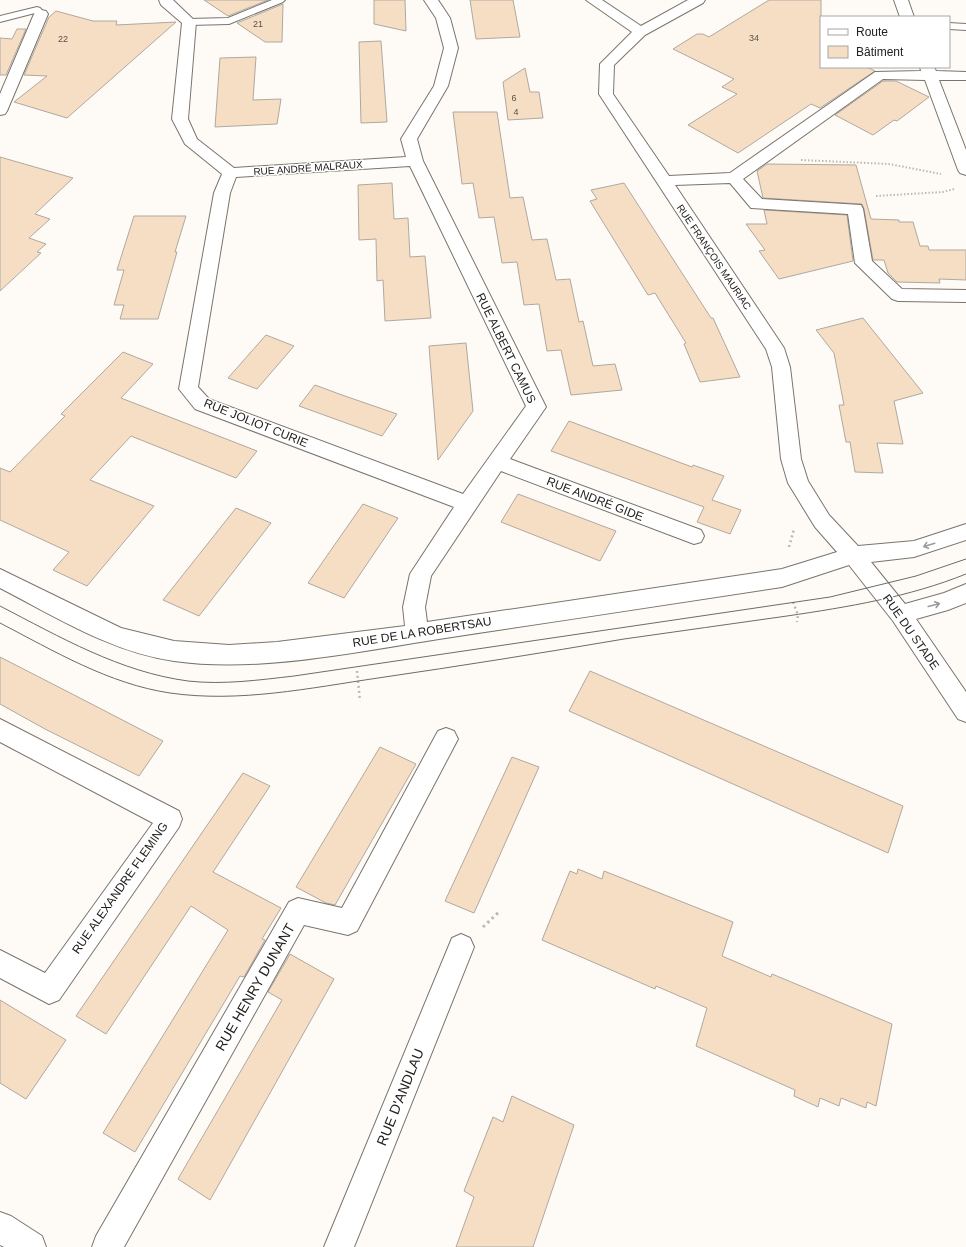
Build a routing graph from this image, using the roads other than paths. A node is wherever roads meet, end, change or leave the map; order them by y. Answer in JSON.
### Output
{"nodes":[{"id":1,"x":166,"y":0,"type":"edge"},
{"id":2,"x":280,"y":0,"type":"edge"},
{"id":3,"x":431,"y":0,"type":"edge"},
{"id":4,"x":593,"y":0,"type":"edge"},
{"id":5,"x":698,"y":0,"type":"edge"},
{"id":6,"x":901,"y":0,"type":"edge"},
{"id":7,"x":41,"y":14,"type":"joint"},
{"id":8,"x":907,"y":16,"type":"edge"},
{"id":9,"x":0,"y":19,"type":"edge"},
{"id":10,"x":189,"y":22,"type":"junction"},
{"id":11,"x":950,"y":26,"type":"edge"},
{"id":12,"x":966,"y":26,"type":"edge"},
{"id":13,"x":640,"y":32,"type":"junction"},
{"id":14,"x":928,"y":71,"type":"edge"},
{"id":15,"x":966,"y":76,"type":"edge"},
{"id":16,"x":0,"y":112,"type":"edge"},
{"id":17,"x":415,"y":161,"type":"junction"},
{"id":18,"x":966,"y":170,"type":"edge"},
{"id":19,"x":230,"y":173,"type":"junction"},
{"id":20,"x":734,"y":178,"type":"junction"},
{"id":21,"x":664,"y":181,"type":"junction"},
{"id":22,"x":966,"y":296,"type":"edge"},
{"id":23,"x":497,"y":462,"type":"junction"},
{"id":24,"x":467,"y":504,"type":"junction"},
{"id":25,"x":966,"y":532,"type":"edge"},
{"id":26,"x":694,"y":536,"type":"dead end"},
{"id":27,"x":853,"y":555,"type":"junction"},
{"id":28,"x":0,"y":578,"type":"edge"},
{"id":29,"x":966,"y":593,"type":"edge"},
{"id":30,"x":900,"y":614,"type":"junction"},
{"id":31,"x":417,"y":633,"type":"junction"},
{"id":32,"x":966,"y":712,"type":"edge"},
{"id":33,"x":0,"y":730,"type":"edge"},
{"id":34,"x":446,"y":739,"type":"dead end"},
{"id":35,"x":461,"y":947,"type":"dead end"},
{"id":36,"x":0,"y":963,"type":"edge"},
{"id":37,"x":0,"y":1227,"type":"edge"},
{"id":38,"x":31,"y":1247,"type":"edge"},
{"id":39,"x":107,"y":1247,"type":"edge"},
{"id":40,"x":339,"y":1247,"type":"edge"}],
"edges":[{"from":1,"to":10,"type":"street"},
{"from":2,"to":10,"type":"lane"},
{"from":3,"to":17,"type":"street"},
{"from":4,"to":13,"type":"street"},
{"from":5,"to":13,"type":"street","name":"RUE FRANÇOIS MAURIAC"},
{"from":6,"to":8,"type":"street"},
{"from":7,"to":9,"type":"lane"},
{"from":7,"to":16,"type":"street"},
{"from":10,"to":19,"type":"street"},
{"from":11,"to":12,"type":"lane"},
{"from":13,"to":21,"type":"street","name":"RUE FRANÇOIS MAURIAC"},
{"from":14,"to":15,"type":"street"},
{"from":14,"to":18,"type":"street"},
{"from":14,"to":20,"type":"street"},
{"from":17,"to":19,"type":"street","name":"RUE ANDRÉ MALRAUX"},
{"from":17,"to":23,"type":"street","name":"RUE ALBERT CAMUS"},
{"from":19,"to":24,"type":"street","name":"RUE JOLIOT CURIE"},
{"from":20,"to":21,"type":"street"},
{"from":20,"to":22,"type":"street"},
{"from":21,"to":27,"type":"street","name":"RUE FRANÇOIS MAURIAC"},
{"from":23,"to":24,"type":"street","name":"RUE ALBERT CAMUS"},
{"from":23,"to":26,"type":"street","name":"RUE ANDRÉ GIDE"},
{"from":24,"to":31,"type":"street","name":"RUE ALBERT CAMUS"},
{"from":25,"to":27,"type":"street","name":"RUE DE LA ROBERTSAU","one_way":true},
{"from":27,"to":30,"type":"street","name":"RUE DU STADE"},
{"from":27,"to":31,"type":"street","name":"RUE DE LA ROBERTSAU"},
{"from":28,"to":31,"type":"street","name":"RUE DE LA ROBERTSAU"},
{"from":30,"to":29,"type":"street","one_way":true},
{"from":30,"to":32,"type":"street","name":"RUE DU STADE"},
{"from":33,"to":36,"type":"street","name":"RUE ALEXANDRE FLEMING"},
{"from":34,"to":39,"type":"street","name":"RUE HENRY DUNANT"},
{"from":35,"to":40,"type":"street","name":"RUE D'ANDLAU"},
{"from":37,"to":38,"type":"street"}]}
